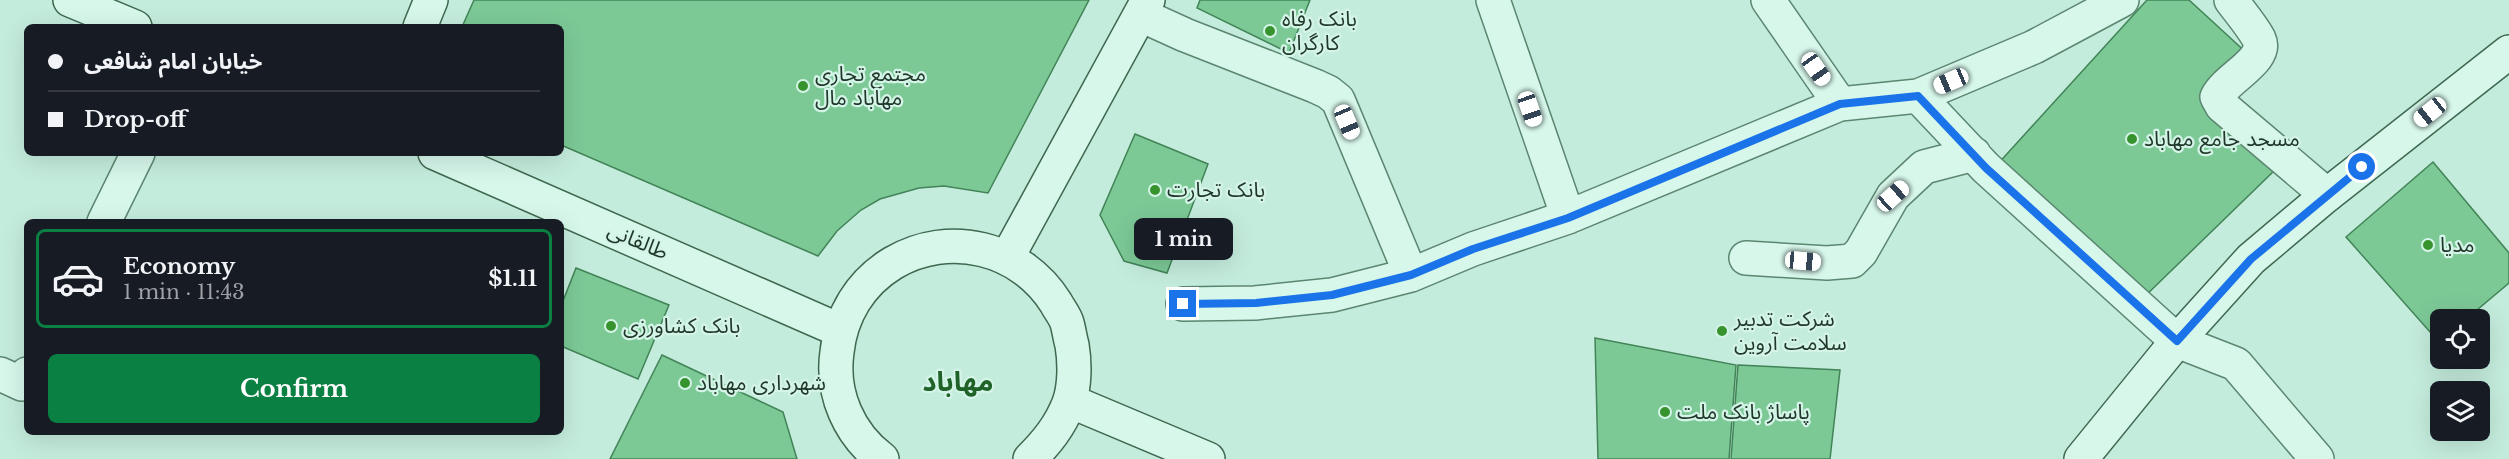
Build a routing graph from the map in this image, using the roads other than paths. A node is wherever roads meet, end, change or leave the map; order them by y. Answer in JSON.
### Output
{"nodes":[{"id":1,"x":70,"y":0,"type":"edge"},
{"id":2,"x":431,"y":0,"type":"edge"},
{"id":3,"x":1493,"y":0,"type":"edge"},
{"id":4,"x":1768,"y":0,"type":"edge"},
{"id":5,"x":2121,"y":0,"type":"edge"},
{"id":6,"x":2231,"y":0,"type":"edge"},
{"id":7,"x":1145,"y":8,"type":"edge"},
{"id":8,"x":128,"y":24,"type":"edge"},
{"id":9,"x":421,"y":24,"type":"edge"},
{"id":10,"x":2509,"y":52,"type":"edge"},
{"id":11,"x":1918,"y":96,"type":"junction"},
{"id":12,"x":1840,"y":104,"type":"junction"},
{"id":13,"x":1974,"y":154,"type":"junction"},
{"id":14,"x":137,"y":156,"type":"edge"},
{"id":15,"x":442,"y":156,"type":"edge"},
{"id":16,"x":2327,"y":195,"type":"junction"},
{"id":17,"x":1568,"y":218,"type":"junction"},
{"id":18,"x":105,"y":219,"type":"edge"},
{"id":19,"x":1007,"y":258,"type":"junction"},
{"id":20,"x":1746,"y":258,"type":"dead end"},
{"id":21,"x":1411,"y":275,"type":"junction"},
{"id":22,"x":1183,"y":304,"type":"dead end"},
{"id":23,"x":840,"y":330,"type":"junction"},
{"id":24,"x":2177,"y":341,"type":"junction"},
{"id":25,"x":0,"y":374,"type":"edge"},
{"id":26,"x":24,"y":380,"type":"edge"},
{"id":27,"x":1070,"y":401,"type":"junction"},
{"id":28,"x":882,"y":459,"type":"edge"},
{"id":29,"x":1030,"y":459,"type":"edge"},
{"id":30,"x":1208,"y":459,"type":"edge"},
{"id":31,"x":2081,"y":459,"type":"edge"},
{"id":32,"x":2317,"y":459,"type":"edge"}],
"edges":[{"from":1,"to":8,"type":"street"},
{"from":2,"to":9,"type":"street"},
{"from":3,"to":17,"type":"street"},
{"from":4,"to":12,"type":"street"},
{"from":5,"to":11,"type":"street"},
{"from":6,"to":16,"type":"street"},
{"from":7,"to":19,"type":"street"},
{"from":7,"to":21,"type":"street"},
{"from":10,"to":16,"type":"street"},
{"from":11,"to":12,"type":"street"},
{"from":11,"to":13,"type":"street"},
{"from":12,"to":17,"type":"street"},
{"from":13,"to":20,"type":"street"},
{"from":13,"to":24,"type":"street"},
{"from":14,"to":18,"type":"street"},
{"from":15,"to":23,"type":"street","name":"طالقانی"},
{"from":16,"to":24,"type":"street"},
{"from":17,"to":21,"type":"street"},
{"from":19,"to":23,"type":"street"},
{"from":19,"to":27,"type":"street"},
{"from":21,"to":22,"type":"street"},
{"from":23,"to":28,"type":"street"},
{"from":24,"to":31,"type":"street"},
{"from":24,"to":32,"type":"street"},
{"from":25,"to":26,"type":"street"},
{"from":27,"to":29,"type":"street"},
{"from":27,"to":30,"type":"street"}]}
